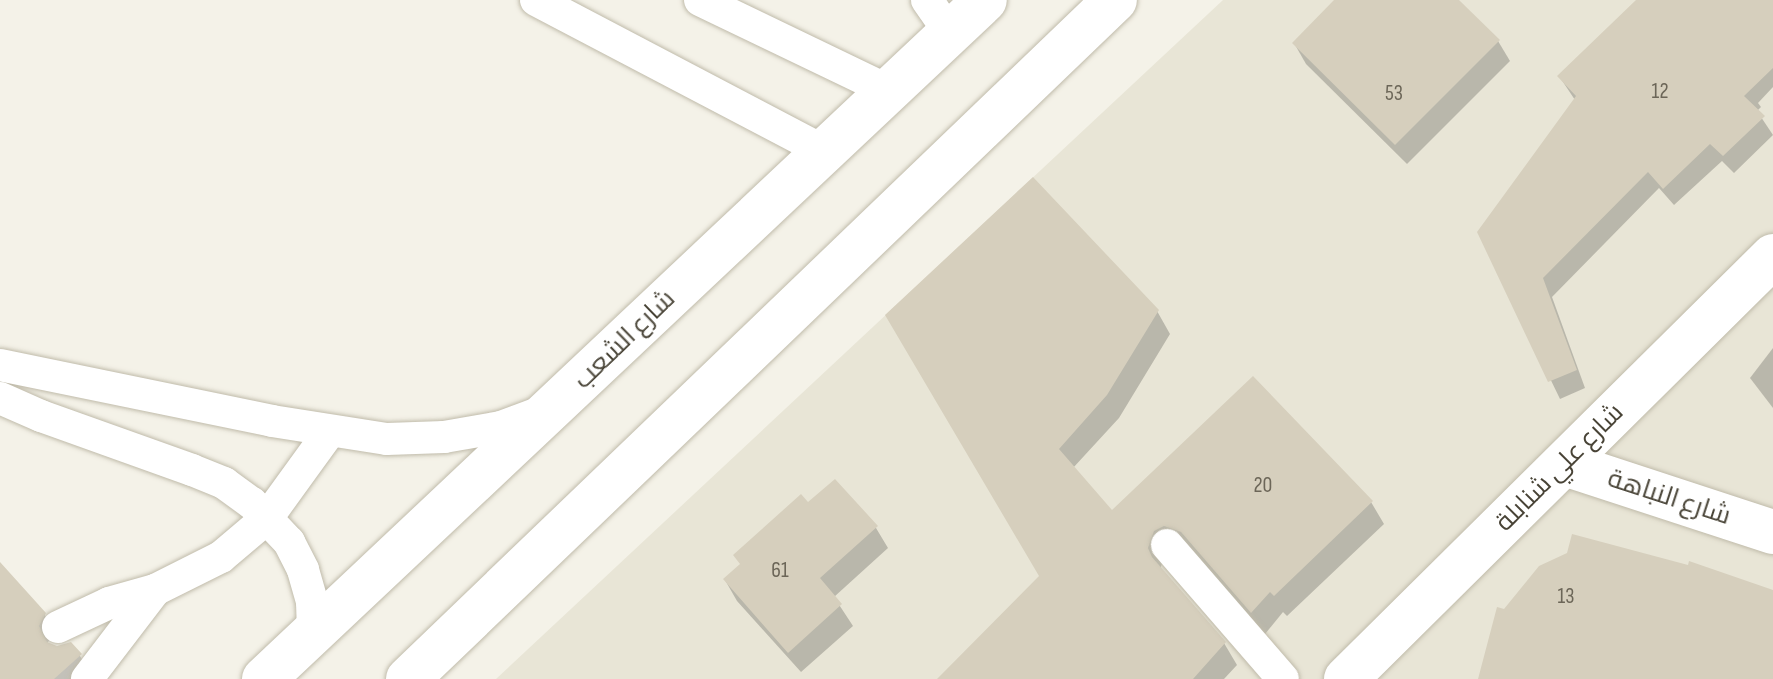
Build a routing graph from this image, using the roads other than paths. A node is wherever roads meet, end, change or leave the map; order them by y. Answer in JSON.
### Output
{"nodes":[{"id":1,"x":536,"y":0,"type":"edge"},
{"id":2,"x":700,"y":0,"type":"edge"},
{"id":3,"x":985,"y":0,"type":"edge"},
{"id":4,"x":1115,"y":0,"type":"edge"},
{"id":5,"x":938,"y":16,"type":"edge"},
{"id":6,"x":887,"y":90,"type":"junction"},
{"id":7,"x":822,"y":150,"type":"junction"},
{"id":8,"x":1773,"y":256,"type":"edge"},
{"id":9,"x":0,"y":365,"type":"edge"},
{"id":10,"x":0,"y":398,"type":"edge"},
{"id":11,"x":556,"y":406,"type":"junction"},
{"id":12,"x":330,"y":431,"type":"junction"},
{"id":13,"x":1565,"y":464,"type":"junction"},
{"id":14,"x":267,"y":518,"type":"junction"},
{"id":15,"x":1773,"y":532,"type":"edge"},
{"id":16,"x":1167,"y":545,"type":"dead end"},
{"id":17,"x":155,"y":590,"type":"junction"},
{"id":18,"x":58,"y":627,"type":"dead end"},
{"id":19,"x":313,"y":634,"type":"junction"},
{"id":20,"x":87,"y":679,"type":"edge"},
{"id":21,"x":264,"y":679,"type":"edge"},
{"id":22,"x":408,"y":679,"type":"edge"},
{"id":23,"x":1283,"y":679,"type":"edge"},
{"id":24,"x":1346,"y":679,"type":"edge"}],
"edges":[{"from":1,"to":7,"type":"lane"},
{"from":2,"to":6,"type":"lane"},
{"from":3,"to":5,"type":"street","name":"شارع الشعب"},
{"from":4,"to":22,"type":"street"},
{"from":5,"to":6,"type":"street","name":"شارع الشعب"},
{"from":6,"to":7,"type":"street","name":"شارع الشعب"},
{"from":7,"to":11,"type":"street","name":"شارع الشعب"},
{"from":8,"to":13,"type":"street","name":"شارع علي شنابلة"},
{"from":9,"to":12,"type":"lane"},
{"from":10,"to":14,"type":"lane"},
{"from":11,"to":12,"type":"lane"},
{"from":11,"to":19,"type":"street","name":"شارع الشعب"},
{"from":12,"to":14,"type":"lane"},
{"from":13,"to":15,"type":"street","name":"شارع النباهة"},
{"from":13,"to":24,"type":"street","name":"شارع علي شنابلة"},
{"from":14,"to":17,"type":"lane"},
{"from":14,"to":19,"type":"lane"},
{"from":16,"to":23,"type":"lane"},
{"from":17,"to":18,"type":"lane"},
{"from":17,"to":20,"type":"lane"},
{"from":19,"to":21,"type":"street","name":"شارع الشعب"}]}
